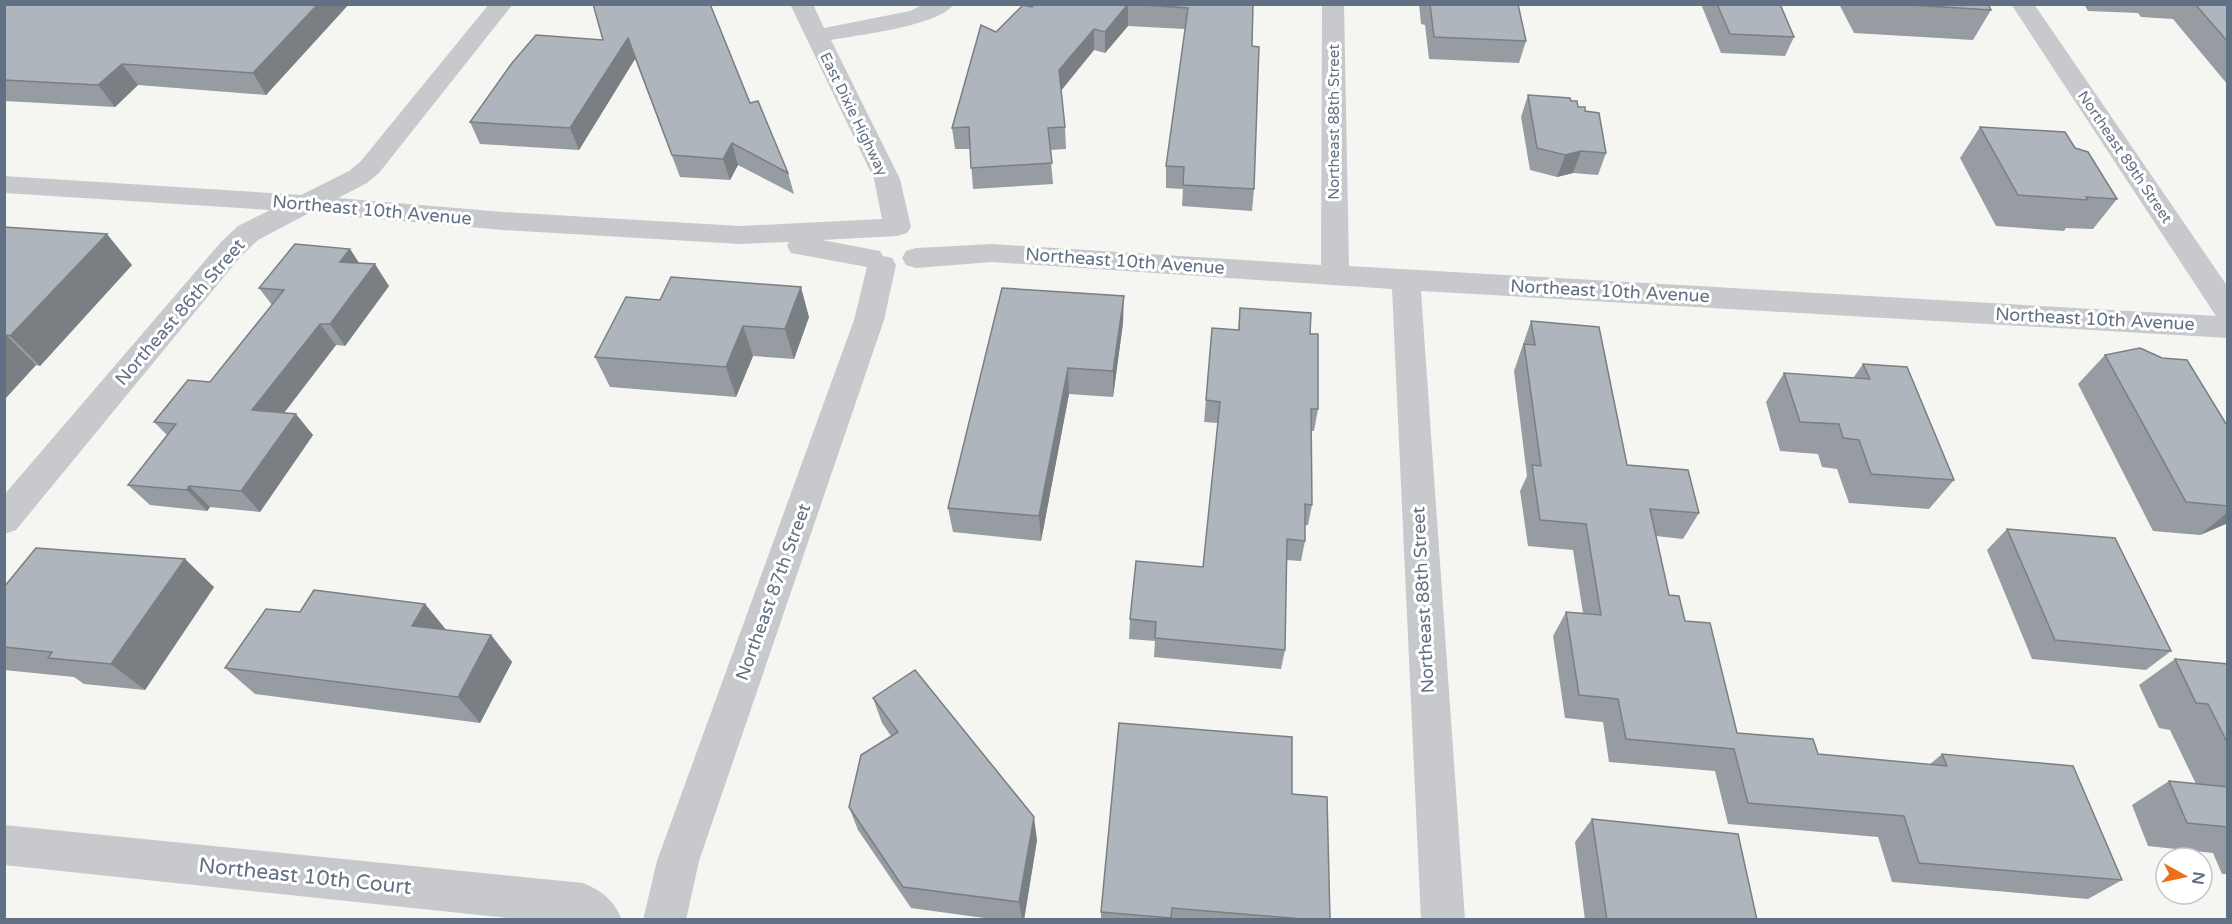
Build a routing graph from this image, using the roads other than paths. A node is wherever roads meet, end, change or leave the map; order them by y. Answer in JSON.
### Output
{"nodes":[{"id":1,"x":502,"y":4,"type":"edge"},
{"id":2,"x":801,"y":4,"type":"edge"},
{"id":3,"x":943,"y":4,"type":"edge"},
{"id":4,"x":1333,"y":4,"type":"edge"},
{"id":5,"x":2022,"y":4,"type":"edge"},
{"id":6,"x":817,"y":36,"type":"junction"},
{"id":7,"x":4,"y":184,"type":"edge"},
{"id":8,"x":305,"y":204,"type":"junction"},
{"id":9,"x":896,"y":245,"type":"junction"},
{"id":10,"x":1335,"y":275,"type":"junction"},
{"id":11,"x":1406,"y":280,"type":"junction"},
{"id":12,"x":2228,"y":310,"type":"edge"},
{"id":13,"x":2228,"y":327,"type":"edge"},
{"id":14,"x":4,"y":520,"type":"edge"},
{"id":15,"x":4,"y":844,"type":"edge"},
{"id":16,"x":601,"y":920,"type":"edge"},
{"id":17,"x":663,"y":920,"type":"edge"},
{"id":18,"x":1443,"y":920,"type":"edge"}],
"edges":[{"from":1,"to":8,"type":"street","name":"Northeast 86th Street"},
{"from":2,"to":6,"type":"street","name":"East Dixie Highway"},
{"from":3,"to":6,"type":"street"},
{"from":4,"to":10,"type":"street","name":"Northeast 88th Street"},
{"from":5,"to":12,"type":"street","name":"Northeast 89th Street"},
{"from":6,"to":9,"type":"street","name":"East Dixie Highway"},
{"from":7,"to":8,"type":"street","name":"Northeast 10th Avenue"},
{"from":8,"to":9,"type":"street","name":"Northeast 10th Avenue"},
{"from":8,"to":14,"type":"street","name":"Northeast 86th Street"},
{"from":9,"to":10,"type":"street","name":"Northeast 10th Avenue"},
{"from":9,"to":17,"type":"street","name":"Northeast 87th Street"},
{"from":10,"to":11,"type":"street","name":"Northeast 10th Avenue"},
{"from":11,"to":13,"type":"street","name":"Northeast 10th Avenue"},
{"from":11,"to":18,"type":"street","name":"Northeast 88th Street"},
{"from":15,"to":16,"type":"street","name":"Northeast 10th Court"}]}
